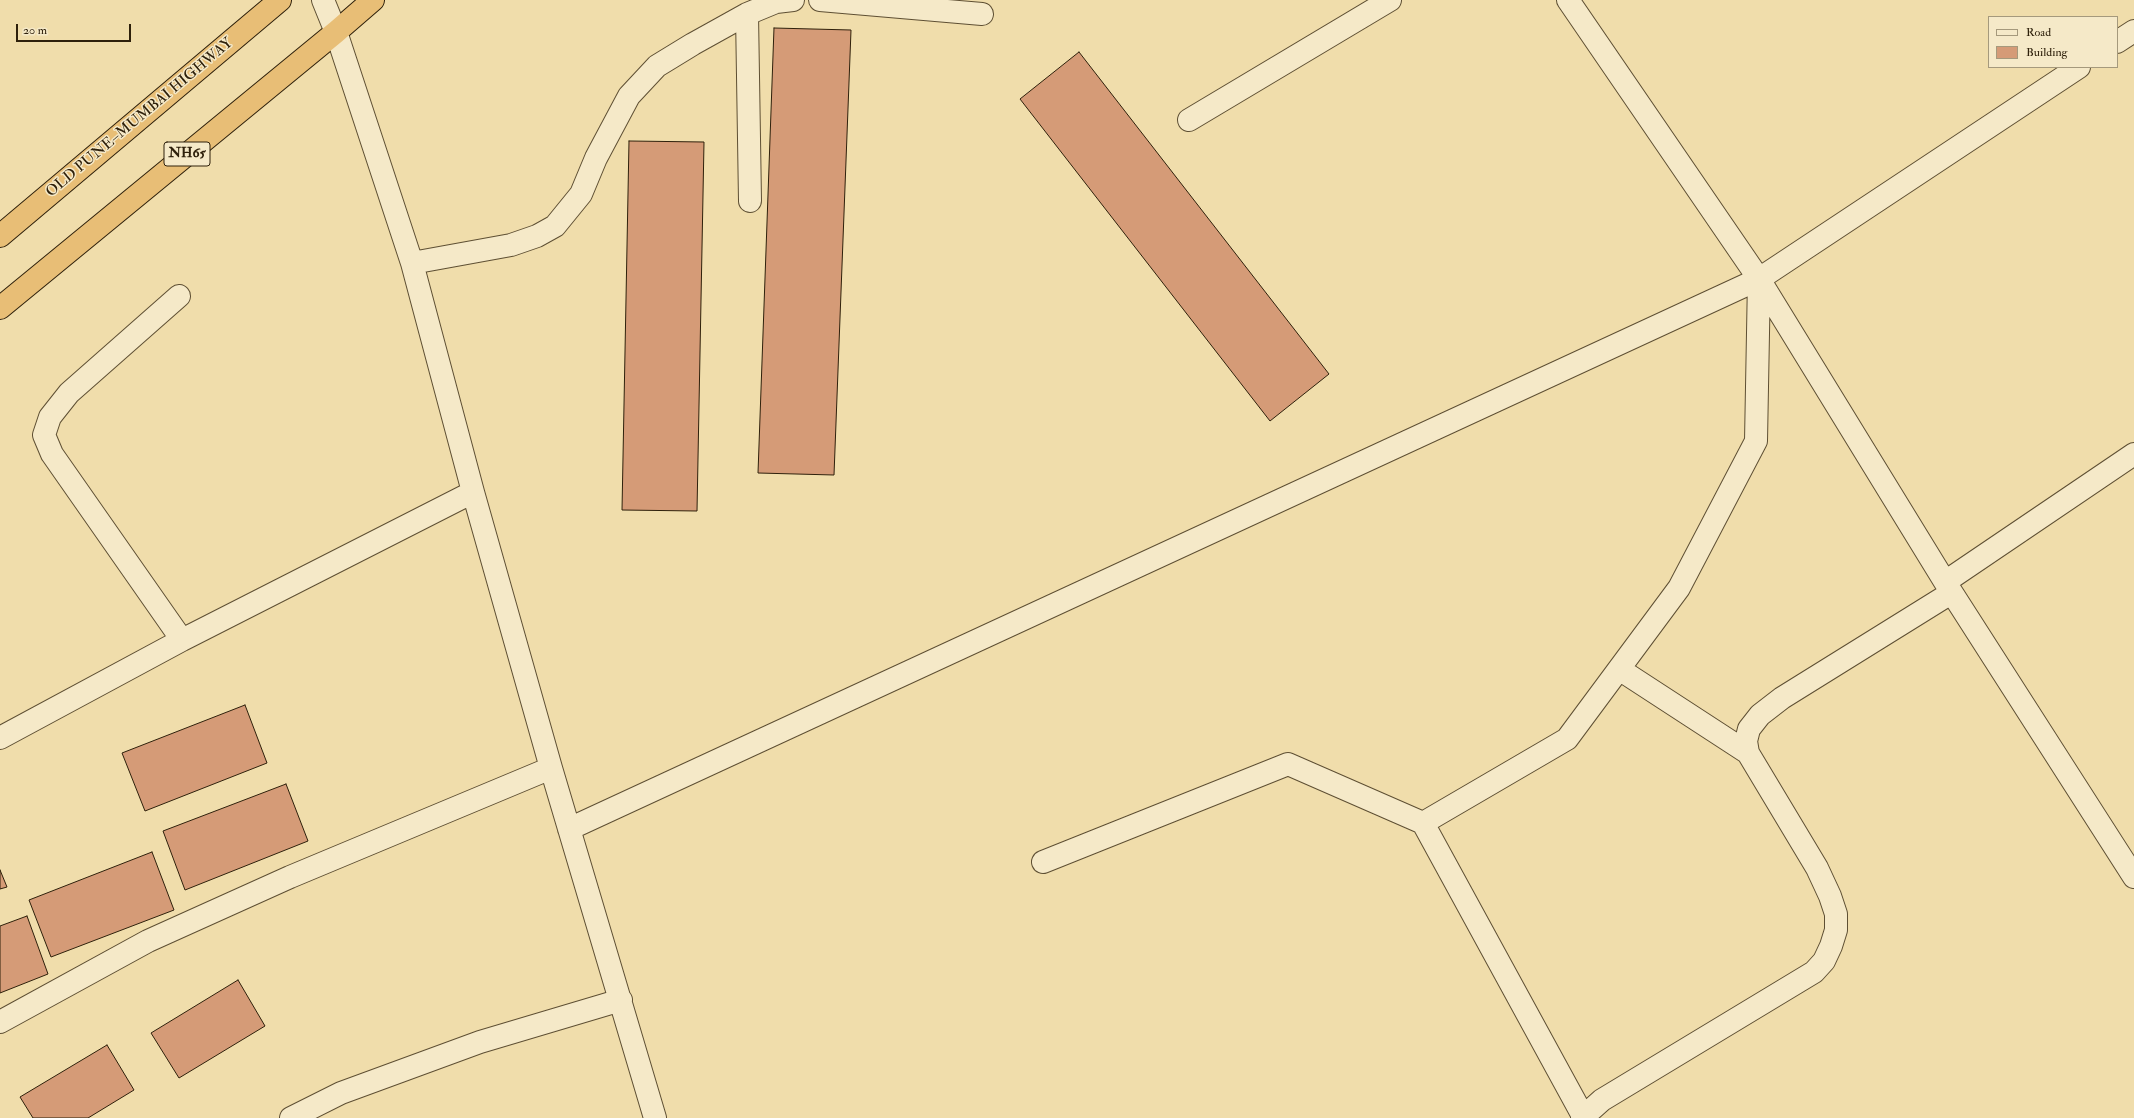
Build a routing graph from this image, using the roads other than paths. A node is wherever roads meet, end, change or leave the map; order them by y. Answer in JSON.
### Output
{"nodes":[{"id":1,"x":280,"y":0,"type":"edge"},
{"id":2,"x":323,"y":0,"type":"edge"},
{"id":3,"x":373,"y":0,"type":"edge"},
{"id":4,"x":793,"y":0,"type":"edge"},
{"id":5,"x":820,"y":0,"type":"edge"},
{"id":6,"x":1390,"y":0,"type":"edge"},
{"id":7,"x":1571,"y":1,"type":"edge"},
{"id":8,"x":746,"y":14,"type":"junction"},
{"id":9,"x":982,"y":14,"type":"dead end"},
{"id":10,"x":2134,"y":31,"type":"edge"},
{"id":11,"x":336,"y":32,"type":"junction"},
{"id":12,"x":2118,"y":41,"type":"edge"},
{"id":13,"x":2077,"y":68,"type":"edge"},
{"id":14,"x":1189,"y":120,"type":"dead end"},
{"id":15,"x":750,"y":201,"type":"dead end"},
{"id":16,"x":0,"y":236,"type":"edge"},
{"id":17,"x":412,"y":263,"type":"junction"},
{"id":18,"x":1760,"y":279,"type":"junction"},
{"id":19,"x":179,"y":296,"type":"dead end"},
{"id":20,"x":0,"y":308,"type":"edge"},
{"id":21,"x":2134,"y":454,"type":"edge"},
{"id":22,"x":474,"y":492,"type":"junction"},
{"id":23,"x":1948,"y":588,"type":"junction"},
{"id":24,"x":182,"y":640,"type":"junction"},
{"id":25,"x":1619,"y":669,"type":"junction"},
{"id":26,"x":0,"y":738,"type":"edge"},
{"id":27,"x":1748,"y":753,"type":"junction"},
{"id":28,"x":551,"y":768,"type":"junction"},
{"id":29,"x":1423,"y":823,"type":"junction"},
{"id":30,"x":569,"y":829,"type":"junction"},
{"id":31,"x":1043,"y":862,"type":"dead end"},
{"id":32,"x":2134,"y":877,"type":"edge"},
{"id":33,"x":622,"y":1000,"type":"junction"},
{"id":34,"x":0,"y":1022,"type":"edge"},
{"id":35,"x":1582,"y":1117,"type":"edge"},
{"id":36,"x":291,"y":1118,"type":"edge"},
{"id":37,"x":655,"y":1118,"type":"edge"}],
"edges":[{"from":1,"to":16,"type":"highway","name":"OLD PUNE–MUMBAI HIGHWAY"},
{"from":2,"to":11,"type":"street"},
{"from":3,"to":11,"type":"highway","number":"NH65"},
{"from":4,"to":8,"type":"street"},
{"from":5,"to":9,"type":"street"},
{"from":6,"to":14,"type":"street"},
{"from":7,"to":18,"type":"street"},
{"from":8,"to":15,"type":"street"},
{"from":8,"to":17,"type":"street"},
{"from":10,"to":12,"type":"street"},
{"from":11,"to":17,"type":"street"},
{"from":11,"to":20,"type":"highway","number":"NH65"},
{"from":13,"to":18,"type":"street"},
{"from":17,"to":22,"type":"street"},
{"from":18,"to":23,"type":"street"},
{"from":18,"to":25,"type":"street"},
{"from":18,"to":30,"type":"street"},
{"from":19,"to":24,"type":"street"},
{"from":21,"to":23,"type":"street"},
{"from":22,"to":24,"type":"street"},
{"from":22,"to":28,"type":"street"},
{"from":23,"to":27,"type":"street"},
{"from":23,"to":32,"type":"street"},
{"from":24,"to":26,"type":"street"},
{"from":25,"to":27,"type":"street"},
{"from":25,"to":29,"type":"street"},
{"from":27,"to":35,"type":"street"},
{"from":28,"to":30,"type":"street"},
{"from":28,"to":34,"type":"street"},
{"from":29,"to":31,"type":"street"},
{"from":29,"to":35,"type":"street"},
{"from":30,"to":33,"type":"street"},
{"from":33,"to":36,"type":"street"},
{"from":33,"to":37,"type":"street"}]}
